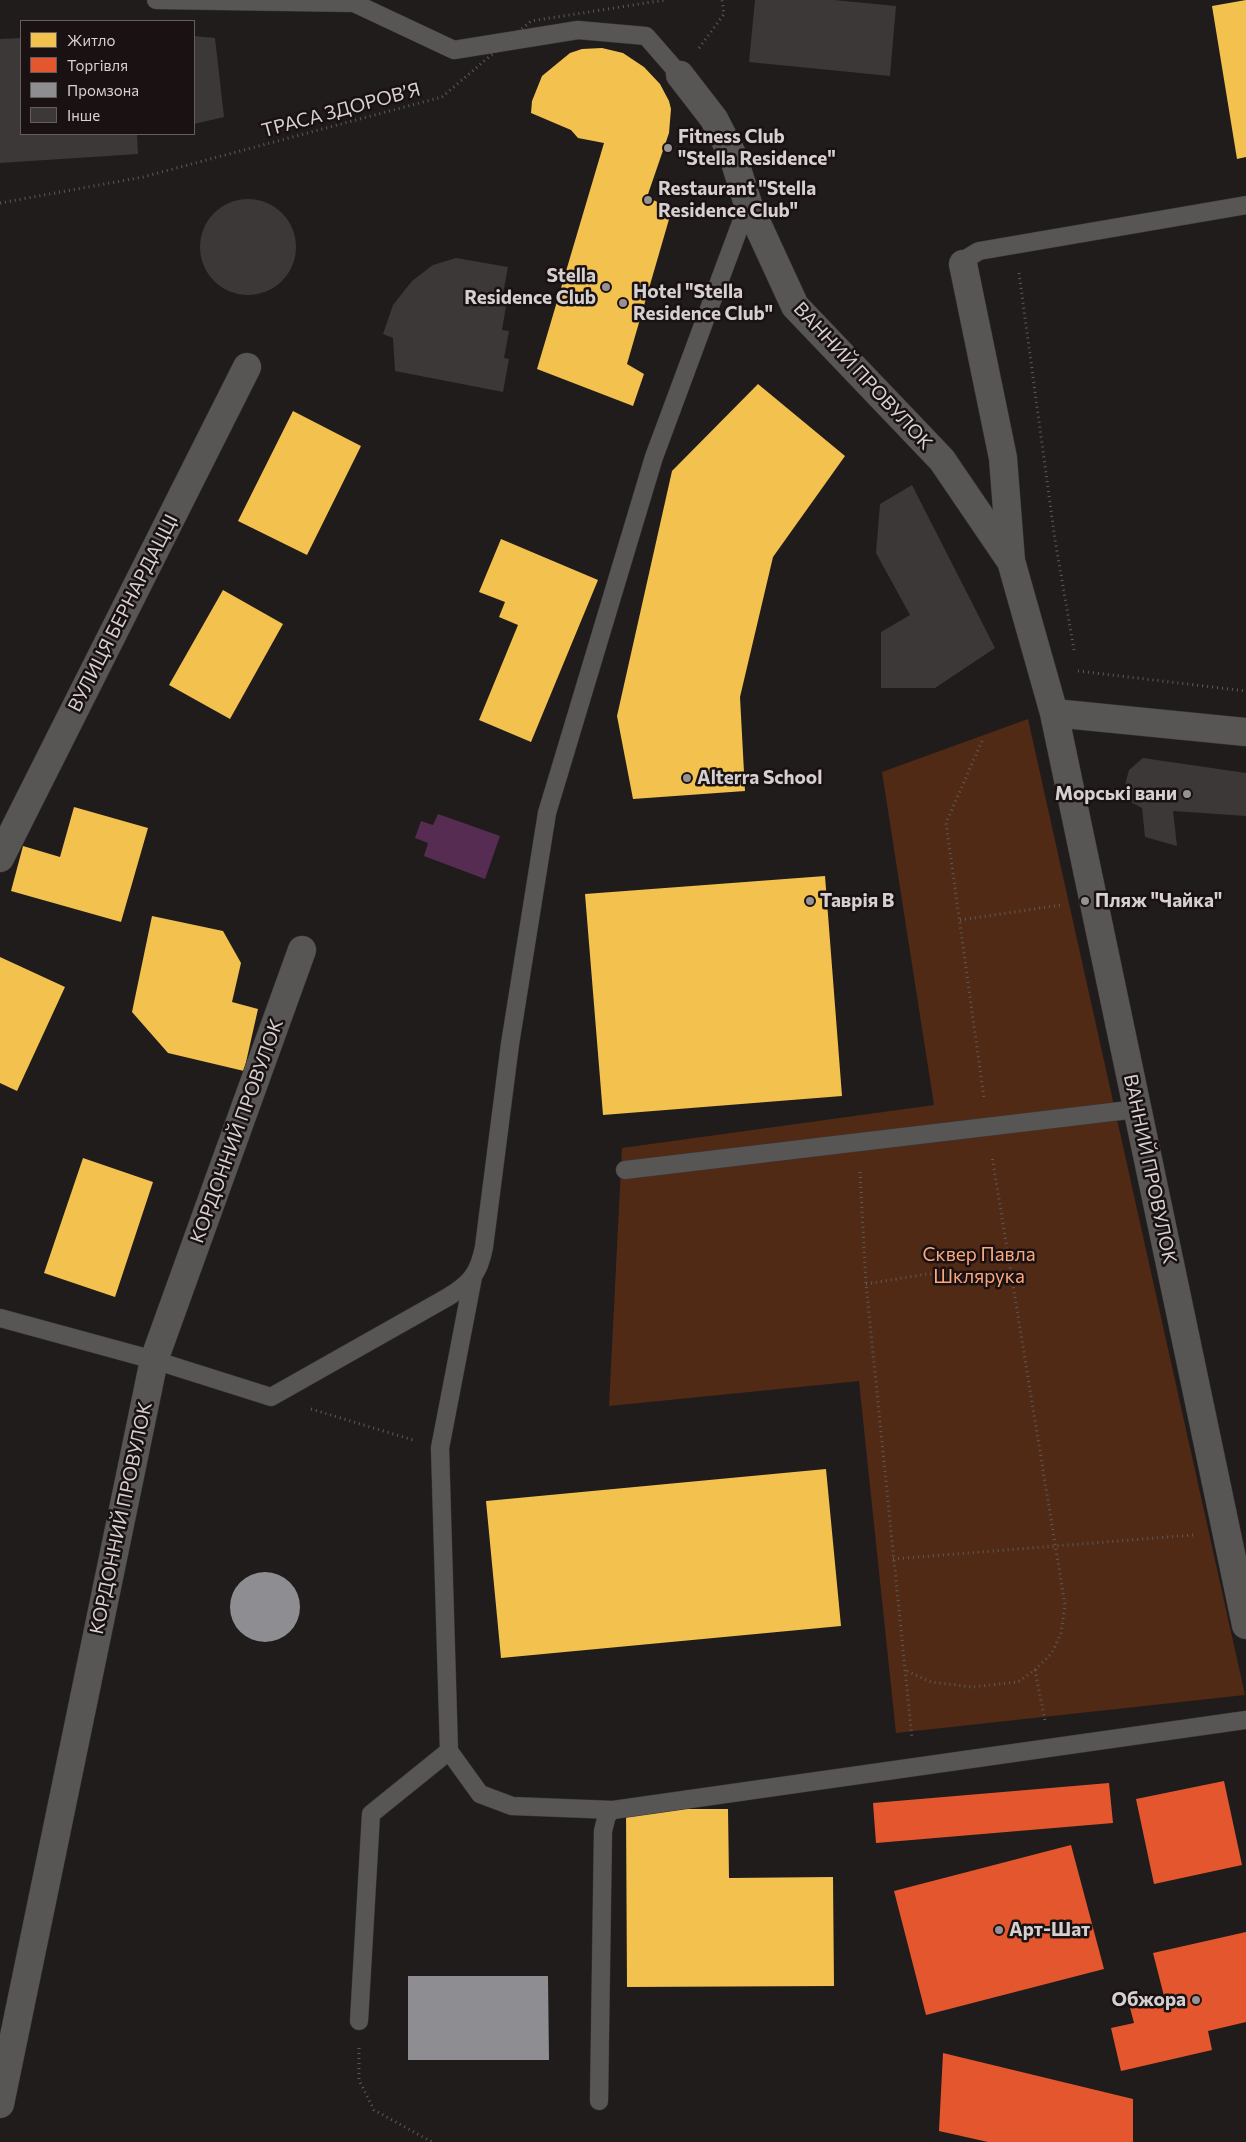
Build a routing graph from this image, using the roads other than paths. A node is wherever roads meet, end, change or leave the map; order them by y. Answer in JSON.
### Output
{"nodes":[{"id":1,"x":156,"y":0,"type":"edge"},
{"id":2,"x":680,"y":75,"type":"joint"},
{"id":3,"x":748,"y":204,"type":"junction"},
{"id":4,"x":1246,"y":205,"type":"edge"},
{"id":5,"x":963,"y":264,"type":"joint"},
{"id":6,"x":247,"y":367,"type":"dead end"},
{"id":7,"x":1011,"y":561,"type":"junction"},
{"id":8,"x":1054,"y":713,"type":"junction"},
{"id":9,"x":1246,"y":732,"type":"edge"},
{"id":10,"x":0,"y":858,"type":"edge"},
{"id":11,"x":302,"y":950,"type":"dead end"},
{"id":12,"x":1138,"y":1109,"type":"junction"},
{"id":13,"x":625,"y":1170,"type":"dead end"},
{"id":14,"x":473,"y":1277,"type":"junction"},
{"id":15,"x":0,"y":1318,"type":"edge"},
{"id":16,"x":154,"y":1360,"type":"junction"},
{"id":17,"x":1246,"y":1625,"type":"edge"},
{"id":18,"x":1246,"y":1720,"type":"edge"},
{"id":19,"x":450,"y":1751,"type":"junction"},
{"id":20,"x":613,"y":1810,"type":"junction"},
{"id":21,"x":360,"y":2021,"type":"road end"},
{"id":22,"x":599,"y":2101,"type":"dead end"},
{"id":23,"x":0,"y":2104,"type":"edge"}],
"edges":[{"from":1,"to":2,"type":"lane"},
{"from":2,"to":3,"type":"street","name":"ВАННИЙ ПРОВУЛОК"},
{"from":3,"to":7,"type":"street","name":"ВАННИЙ ПРОВУЛОК"},
{"from":3,"to":14,"type":"lane"},
{"from":4,"to":5,"type":"lane"},
{"from":5,"to":7,"type":"street","name":"ВАННИЙ ПРОВУЛОК"},
{"from":6,"to":10,"type":"street","name":"ВУЛИЦЯ БЕРНАРДАЦЦІ"},
{"from":7,"to":8,"type":"street","name":"ВАННИЙ ПРОВУЛОК"},
{"from":8,"to":9,"type":"street"},
{"from":8,"to":12,"type":"street","name":"ВАННИЙ ПРОВУЛОК"},
{"from":11,"to":16,"type":"street","name":"КОРДОННИЙ ПРОВУЛОК"},
{"from":12,"to":13,"type":"lane"},
{"from":12,"to":17,"type":"street","name":"ВАННИЙ ПРОВУЛОК"},
{"from":14,"to":16,"type":"lane"},
{"from":14,"to":19,"type":"lane"},
{"from":15,"to":16,"type":"lane"},
{"from":16,"to":23,"type":"street","name":"КОРДОННИЙ ПРОВУЛОК"},
{"from":18,"to":20,"type":"lane"},
{"from":19,"to":20,"type":"lane"},
{"from":19,"to":21,"type":"lane"},
{"from":20,"to":22,"type":"lane"}]}
